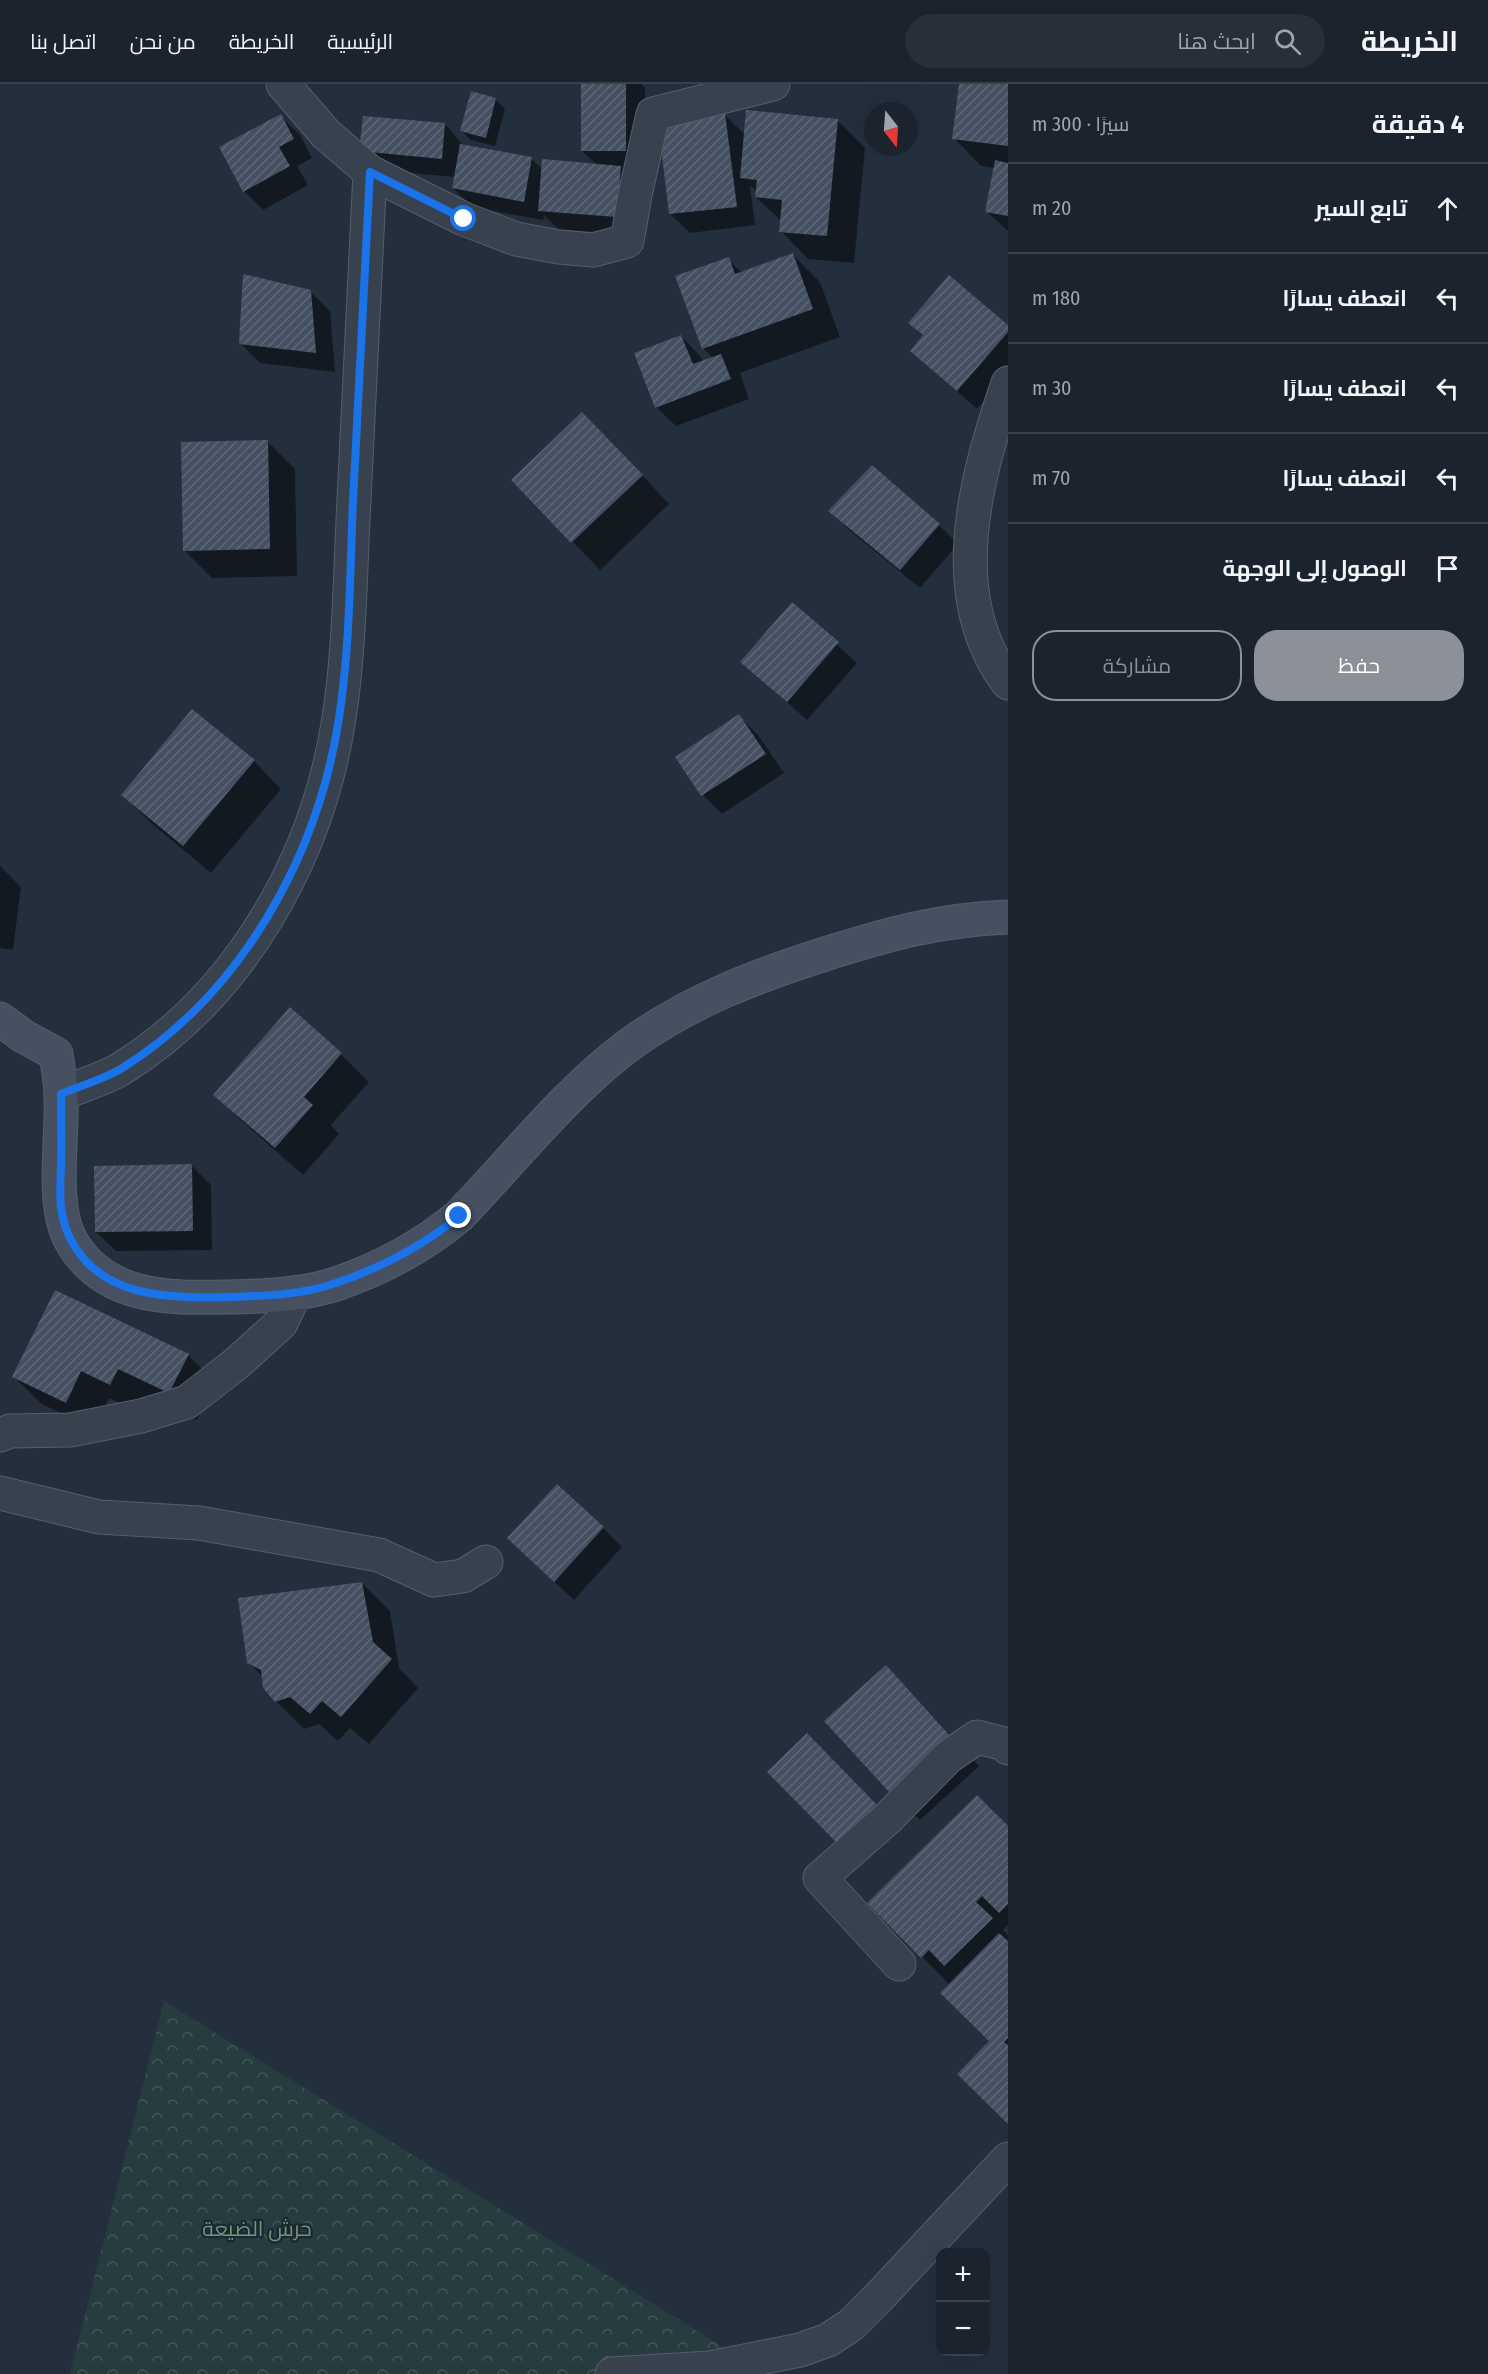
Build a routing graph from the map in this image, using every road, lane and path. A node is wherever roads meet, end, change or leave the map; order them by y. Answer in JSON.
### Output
{"nodes":[{"id":1,"x":283,"y":84,"type":"edge"},
{"id":2,"x":772,"y":84,"type":"edge"},
{"id":3,"x":370,"y":172,"type":"junction"},
{"id":4,"x":1008,"y":383,"type":"edge"},
{"id":5,"x":1008,"y":683,"type":"edge"},
{"id":6,"x":1008,"y":917,"type":"edge"},
{"id":7,"x":0,"y":1019,"type":"edge"},
{"id":8,"x":61,"y":1094,"type":"junction"},
{"id":9,"x":295,"y":1293,"type":"junction"},
{"id":10,"x":0,"y":1435,"type":"edge"},
{"id":11,"x":0,"y":1493,"type":"edge"},
{"id":12,"x":486,"y":1562,"type":"dead end"},
{"id":13,"x":1008,"y":1748,"type":"edge"},
{"id":14,"x":899,"y":1964,"type":"dead end"},
{"id":15,"x":1008,"y":2159,"type":"edge"},
{"id":16,"x":612,"y":2374,"type":"edge"}],
"edges":[{"from":1,"to":3,"type":"street"},
{"from":2,"to":3,"type":"street"},
{"from":3,"to":8,"type":"street"},
{"from":4,"to":5,"type":"street"},
{"from":6,"to":9,"type":"street"},
{"from":7,"to":8,"type":"street"},
{"from":8,"to":9,"type":"street"},
{"from":9,"to":10,"type":"street"},
{"from":11,"to":12,"type":"street"},
{"from":13,"to":14,"type":"street"},
{"from":15,"to":16,"type":"street"}]}
